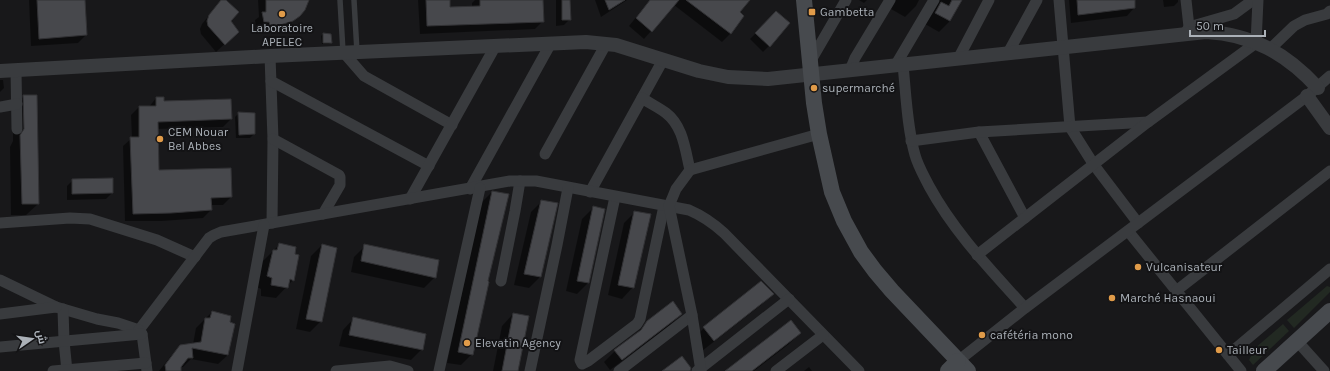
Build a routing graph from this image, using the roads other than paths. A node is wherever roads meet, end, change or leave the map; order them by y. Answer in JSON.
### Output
{"nodes":[{"id":1,"x":340,"y":0,"type":"edge"},
{"id":2,"x":354,"y":0,"type":"edge"},
{"id":3,"x":804,"y":0,"type":"edge"},
{"id":4,"x":846,"y":0,"type":"edge"},
{"id":5,"x":890,"y":0,"type":"edge"},
{"id":6,"x":934,"y":0,"type":"edge"},
{"id":7,"x":989,"y":0,"type":"edge"},
{"id":8,"x":1037,"y":0,"type":"edge"},
{"id":9,"x":1059,"y":0,"type":"edge"},
{"id":10,"x":1186,"y":0,"type":"edge"},
{"id":11,"x":1253,"y":0,"type":"edge"},
{"id":12,"x":1258,"y":0,"type":"edge"},
{"id":13,"x":1330,"y":11,"type":"edge"},
{"id":14,"x":1186,"y":31,"type":"junction"},
{"id":15,"x":1256,"y":42,"type":"junction"},
{"id":16,"x":551,"y":43,"type":"junction"},
{"id":17,"x":606,"y":44,"type":"junction"},
{"id":18,"x":496,"y":45,"type":"junction"},
{"id":19,"x":1064,"y":47,"type":"junction"},
{"id":20,"x":1270,"y":49,"type":"junction"},
{"id":21,"x":1008,"y":54,"type":"junction"},
{"id":22,"x":270,"y":56,"type":"junction"},
{"id":23,"x":352,"y":56,"type":"junction"},
{"id":24,"x":958,"y":59,"type":"junction"},
{"id":25,"x":663,"y":60,"type":"junction"},
{"id":26,"x":899,"y":65,"type":"junction"},
{"id":27,"x":811,"y":68,"type":"junction"},
{"id":28,"x":16,"y":70,"type":"junction"},
{"id":29,"x":850,"y":70,"type":"junction"},
{"id":30,"x":0,"y":71,"type":"edge"},
{"id":31,"x":271,"y":81,"type":"junction"},
{"id":32,"x":1323,"y":84,"type":"edge"},
{"id":33,"x":642,"y":98,"type":"junction"},
{"id":34,"x":17,"y":104,"type":"junction"},
{"id":35,"x":0,"y":107,"type":"edge"},
{"id":36,"x":1148,"y":122,"type":"junction"},
{"id":37,"x":452,"y":124,"type":"junction"},
{"id":38,"x":1070,"y":127,"type":"junction"},
{"id":39,"x":1330,"y":128,"type":"edge"},
{"id":40,"x":17,"y":129,"type":"dead end"},
{"id":41,"x":979,"y":132,"type":"junction"},
{"id":42,"x":819,"y":134,"type":"junction"},
{"id":43,"x":273,"y":139,"type":"junction"},
{"id":44,"x":911,"y":141,"type":"junction"},
{"id":45,"x":545,"y":154,"type":"dead end"},
{"id":46,"x":1094,"y":165,"type":"junction"},
{"id":47,"x":429,"y":166,"type":"junction"},
{"id":48,"x":690,"y":170,"type":"junction"},
{"id":49,"x":1330,"y":171,"type":"edge"},
{"id":50,"x":520,"y":180,"type":"junction"},
{"id":51,"x":475,"y":188,"type":"junction"},
{"id":52,"x":568,"y":188,"type":"junction"},
{"id":53,"x":590,"y":192,"type":"junction"},
{"id":54,"x":615,"y":197,"type":"junction"},
{"id":55,"x":410,"y":200,"type":"junction"},
{"id":56,"x":667,"y":206,"type":"junction"},
{"id":57,"x":323,"y":214,"type":"junction"},
{"id":58,"x":1025,"y":218,"type":"junction"},
{"id":59,"x":0,"y":223,"type":"edge"},
{"id":60,"x":1138,"y":223,"type":"junction"},
{"id":61,"x":268,"y":224,"type":"junction"},
{"id":62,"x":1128,"y":231,"type":"junction"},
{"id":63,"x":977,"y":255,"type":"junction"},
{"id":64,"x":195,"y":257,"type":"junction"},
{"id":65,"x":1330,"y":269,"type":"edge"},
{"id":66,"x":0,"y":280,"type":"edge"},
{"id":67,"x":501,"y":281,"type":"dead end"},
{"id":68,"x":1176,"y":291,"type":"junction"},
{"id":69,"x":789,"y":299,"type":"junction"},
{"id":70,"x":60,"y":308,"type":"junction"},
{"id":71,"x":1025,"y":308,"type":"junction"},
{"id":72,"x":1330,"y":311,"type":"edge"},
{"id":73,"x":0,"y":314,"type":"edge"},
{"id":74,"x":692,"y":315,"type":"junction"},
{"id":75,"x":140,"y":332,"type":"junction"},
{"id":76,"x":823,"y":334,"type":"junction"},
{"id":77,"x":64,"y":341,"type":"junction"},
{"id":78,"x":1297,"y":341,"type":"junction"},
{"id":79,"x":0,"y":346,"type":"edge"},
{"id":80,"x":1228,"y":355,"type":"junction"},
{"id":81,"x":146,"y":367,"type":"edge"},
{"id":82,"x":958,"y":368,"type":"edge"},
{"id":83,"x":67,"y":370,"type":"edge"},
{"id":84,"x":700,"y":370,"type":"edge"},
{"id":85,"x":53,"y":371,"type":"edge"},
{"id":86,"x":237,"y":371,"type":"edge"},
{"id":87,"x":336,"y":371,"type":"edge"},
{"id":88,"x":408,"y":371,"type":"edge"},
{"id":89,"x":439,"y":371,"type":"edge"},
{"id":90,"x":530,"y":371,"type":"edge"},
{"id":91,"x":619,"y":371,"type":"edge"},
{"id":92,"x":776,"y":371,"type":"edge"},
{"id":93,"x":859,"y":371,"type":"edge"},
{"id":94,"x":1242,"y":371,"type":"edge"},
{"id":95,"x":1264,"y":371,"type":"edge"},
{"id":96,"x":1324,"y":371,"type":"edge"}],
"edges":[{"from":1,"to":23,"type":"lane"},
{"from":2,"to":23,"type":"lane"},
{"from":3,"to":27,"type":"main road"},
{"from":4,"to":27,"type":"street"},
{"from":5,"to":29,"type":"street"},
{"from":6,"to":26,"type":"street"},
{"from":7,"to":24,"type":"street"},
{"from":8,"to":21,"type":"street"},
{"from":9,"to":19,"type":"street"},
{"from":10,"to":14,"type":"street"},
{"from":11,"to":14,"type":"street"},
{"from":12,"to":15,"type":"street"},
{"from":13,"to":20,"type":"street"},
{"from":14,"to":15,"type":"street"},
{"from":14,"to":19,"type":"street"},
{"from":15,"to":20,"type":"street"},
{"from":15,"to":36,"type":"street"},
{"from":16,"to":17,"type":"street"},
{"from":16,"to":18,"type":"street"},
{"from":16,"to":51,"type":"street"},
{"from":17,"to":25,"type":"street"},
{"from":17,"to":45,"type":"street"},
{"from":18,"to":23,"type":"street"},
{"from":18,"to":37,"type":"street"},
{"from":19,"to":21,"type":"street"},
{"from":19,"to":38,"type":"street"},
{"from":20,"to":32,"type":"street"},
{"from":21,"to":24,"type":"street"},
{"from":22,"to":23,"type":"street"},
{"from":22,"to":28,"type":"street"},
{"from":22,"to":31,"type":"street"},
{"from":23,"to":37,"type":"street"},
{"from":24,"to":26,"type":"street"},
{"from":25,"to":27,"type":"street"},
{"from":25,"to":33,"type":"street"},
{"from":26,"to":29,"type":"street"},
{"from":26,"to":44,"type":"street"},
{"from":27,"to":29,"type":"street"},
{"from":27,"to":42,"type":"main road"},
{"from":28,"to":30,"type":"street"},
{"from":28,"to":34,"type":"street"},
{"from":31,"to":43,"type":"street"},
{"from":31,"to":47,"type":"street"},
{"from":32,"to":39,"type":"street"},
{"from":32,"to":60,"type":"street"},
{"from":33,"to":48,"type":"street"},
{"from":33,"to":53,"type":"street"},
{"from":34,"to":35,"type":"street"},
{"from":34,"to":40,"type":"street"},
{"from":36,"to":38,"type":"street"},
{"from":36,"to":46,"type":"street"},
{"from":37,"to":47,"type":"street"},
{"from":38,"to":41,"type":"street"},
{"from":38,"to":46,"type":"street"},
{"from":41,"to":44,"type":"street"},
{"from":41,"to":58,"type":"street"},
{"from":42,"to":48,"type":"street"},
{"from":42,"to":82,"type":"main road"},
{"from":43,"to":57,"type":"street"},
{"from":43,"to":61,"type":"street"},
{"from":44,"to":63,"type":"street"},
{"from":46,"to":58,"type":"street"},
{"from":46,"to":60,"type":"street"},
{"from":47,"to":55,"type":"street"},
{"from":48,"to":56,"type":"street"},
{"from":49,"to":68,"type":"street"},
{"from":50,"to":51,"type":"street"},
{"from":50,"to":52,"type":"street"},
{"from":50,"to":67,"type":"street"},
{"from":51,"to":55,"type":"street"},
{"from":51,"to":89,"type":"street"},
{"from":52,"to":53,"type":"street"},
{"from":52,"to":90,"type":"street"},
{"from":53,"to":54,"type":"street"},
{"from":54,"to":56,"type":"street"},
{"from":54,"to":56,"type":"street"},
{"from":55,"to":57,"type":"street"},
{"from":56,"to":69,"type":"street"},
{"from":56,"to":74,"type":"street"},
{"from":57,"to":61,"type":"street"},
{"from":58,"to":63,"type":"street"},
{"from":59,"to":64,"type":"street"},
{"from":60,"to":62,"type":"street"},
{"from":61,"to":64,"type":"street"},
{"from":61,"to":86,"type":"street"},
{"from":62,"to":68,"type":"street"},
{"from":62,"to":71,"type":"street"},
{"from":63,"to":71,"type":"street"},
{"from":64,"to":75,"type":"street"},
{"from":65,"to":80,"type":"street"},
{"from":66,"to":70,"type":"street"},
{"from":68,"to":80,"type":"street"},
{"from":69,"to":76,"type":"street"},
{"from":69,"to":84,"type":"street"},
{"from":70,"to":73,"type":"street"},
{"from":70,"to":75,"type":"street"},
{"from":70,"to":77,"type":"street"},
{"from":71,"to":82,"type":"street"},
{"from":72,"to":78,"type":"main road"},
{"from":74,"to":84,"type":"street"},
{"from":74,"to":91,"type":"street"},
{"from":75,"to":77,"type":"street"},
{"from":75,"to":81,"type":"street"},
{"from":76,"to":92,"type":"street"},
{"from":76,"to":93,"type":"street"},
{"from":77,"to":79,"type":"street"},
{"from":77,"to":83,"type":"street"},
{"from":78,"to":95,"type":"main road"},
{"from":78,"to":96,"type":"street"},
{"from":80,"to":94,"type":"street"},
{"from":81,"to":83,"type":"street"},
{"from":83,"to":85,"type":"street"},
{"from":87,"to":88,"type":"street"}]}
